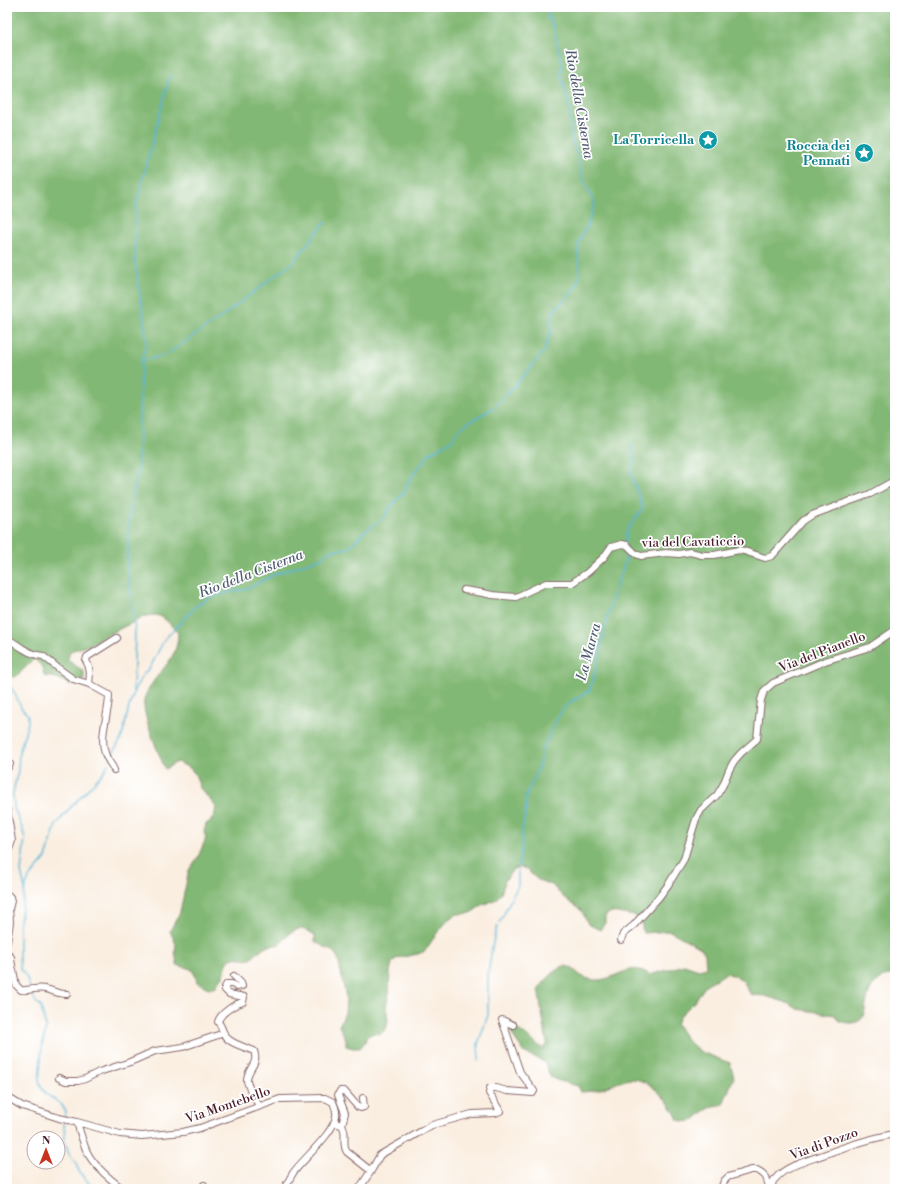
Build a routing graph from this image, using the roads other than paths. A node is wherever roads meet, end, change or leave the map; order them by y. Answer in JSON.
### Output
{"nodes":[{"id":1,"x":895,"y":482,"type":"edge"},
{"id":2,"x":464,"y":590,"type":"dead end"},
{"id":3,"x":895,"y":630,"type":"edge"},
{"id":4,"x":7,"y":638,"type":"edge"},
{"id":5,"x":117,"y":638,"type":"dead end"},
{"id":6,"x":89,"y":684,"type":"junction"},
{"id":7,"x":7,"y":760,"type":"edge"},
{"id":8,"x":111,"y":765,"type":"dead end"},
{"id":9,"x":7,"y":769,"type":"edge"},
{"id":10,"x":7,"y":810,"type":"edge"},
{"id":11,"x":7,"y":863,"type":"edge"},
{"id":12,"x":7,"y":894,"type":"edge"},
{"id":13,"x":621,"y":940,"type":"dead end"},
{"id":14,"x":7,"y":942,"type":"edge"},
{"id":15,"x":7,"y":953,"type":"edge"},
{"id":16,"x":234,"y":976,"type":"dead end"},
{"id":17,"x":67,"y":994,"type":"dead end"},
{"id":18,"x":513,"y":1025,"type":"dead end"},
{"id":19,"x":224,"y":1033,"type":"junction"},
{"id":20,"x":59,"y":1078,"type":"dead end"},
{"id":21,"x":7,"y":1097,"type":"edge"},
{"id":22,"x":363,"y":1098,"type":"dead end"},
{"id":23,"x":259,"y":1106,"type":"junction"},
{"id":24,"x":77,"y":1122,"type":"junction"},
{"id":25,"x":334,"y":1123,"type":"junction"},
{"id":26,"x":342,"y":1125,"type":"junction"},
{"id":27,"x":895,"y":1134,"type":"edge"},
{"id":28,"x":371,"y":1171,"type":"junction"},
{"id":29,"x":122,"y":1189,"type":"edge"},
{"id":30,"x":284,"y":1189,"type":"edge"},
{"id":31,"x":360,"y":1189,"type":"edge"},
{"id":32,"x":721,"y":1189,"type":"edge"},
{"id":33,"x":771,"y":1189,"type":"edge"}],
"edges":[{"from":1,"to":2,"type":"street","name":"via del Cavaticcio"},
{"from":3,"to":13,"type":"street","name":"Via del Pianello"},
{"from":4,"to":6,"type":"street"},
{"from":5,"to":6,"type":"street"},
{"from":6,"to":8,"type":"street"},
{"from":7,"to":9,"type":"street"},
{"from":10,"to":11,"type":"street"},
{"from":12,"to":14,"type":"street"},
{"from":15,"to":17,"type":"street"},
{"from":16,"to":19,"type":"street"},
{"from":18,"to":28,"type":"street"},
{"from":19,"to":20,"type":"street"},
{"from":19,"to":23,"type":"street"},
{"from":21,"to":24,"type":"street","name":"Via Montebello"},
{"from":22,"to":26,"type":"street"},
{"from":23,"to":24,"type":"street","name":"Via Montebello"},
{"from":23,"to":25,"type":"street","name":"Via Montebello"},
{"from":24,"to":29,"type":"street"},
{"from":25,"to":26,"type":"street"},
{"from":25,"to":30,"type":"street"},
{"from":26,"to":28,"type":"street"},
{"from":27,"to":33,"type":"street","name":"Via di Pozzo"},
{"from":28,"to":31,"type":"street"},
{"from":32,"to":33,"type":"street"}]}
